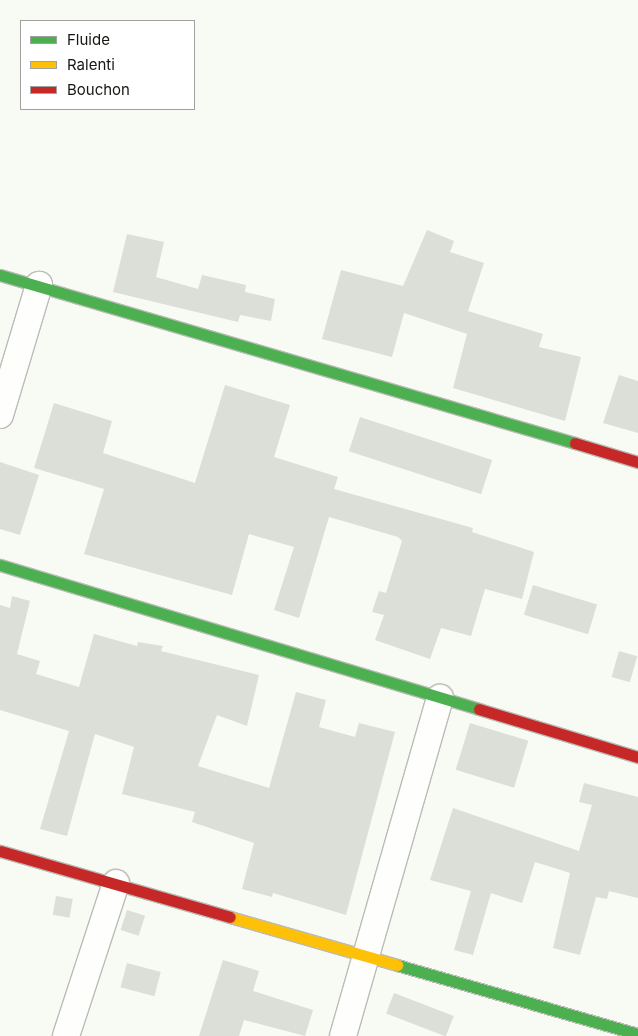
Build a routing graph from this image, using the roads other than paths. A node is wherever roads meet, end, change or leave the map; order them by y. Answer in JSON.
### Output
{"nodes":[{"id":1,"x":0,"y":274,"type":"edge"},
{"id":2,"x":39,"y":285,"type":"junction"},
{"id":3,"x":0,"y":415,"type":"edge"},
{"id":4,"x":638,"y":462,"type":"edge"},
{"id":5,"x":0,"y":565,"type":"edge"},
{"id":6,"x":440,"y":698,"type":"junction"},
{"id":7,"x":638,"y":757,"type":"edge"},
{"id":8,"x":0,"y":851,"type":"edge"},
{"id":9,"x":116,"y":883,"type":"junction"},
{"id":10,"x":365,"y":958,"type":"junction"},
{"id":11,"x":638,"y":1034,"type":"edge"},
{"id":12,"x":66,"y":1036,"type":"edge"},
{"id":13,"x":343,"y":1036,"type":"edge"}],
"edges":[{"from":1,"to":2,"type":"street"},
{"from":2,"to":3,"type":"street"},
{"from":2,"to":4,"type":"street"},
{"from":5,"to":6,"type":"street"},
{"from":6,"to":7,"type":"street"},
{"from":6,"to":10,"type":"street"},
{"from":8,"to":9,"type":"street"},
{"from":9,"to":10,"type":"street"},
{"from":9,"to":12,"type":"street"},
{"from":10,"to":11,"type":"street"},
{"from":10,"to":13,"type":"street"}]}
